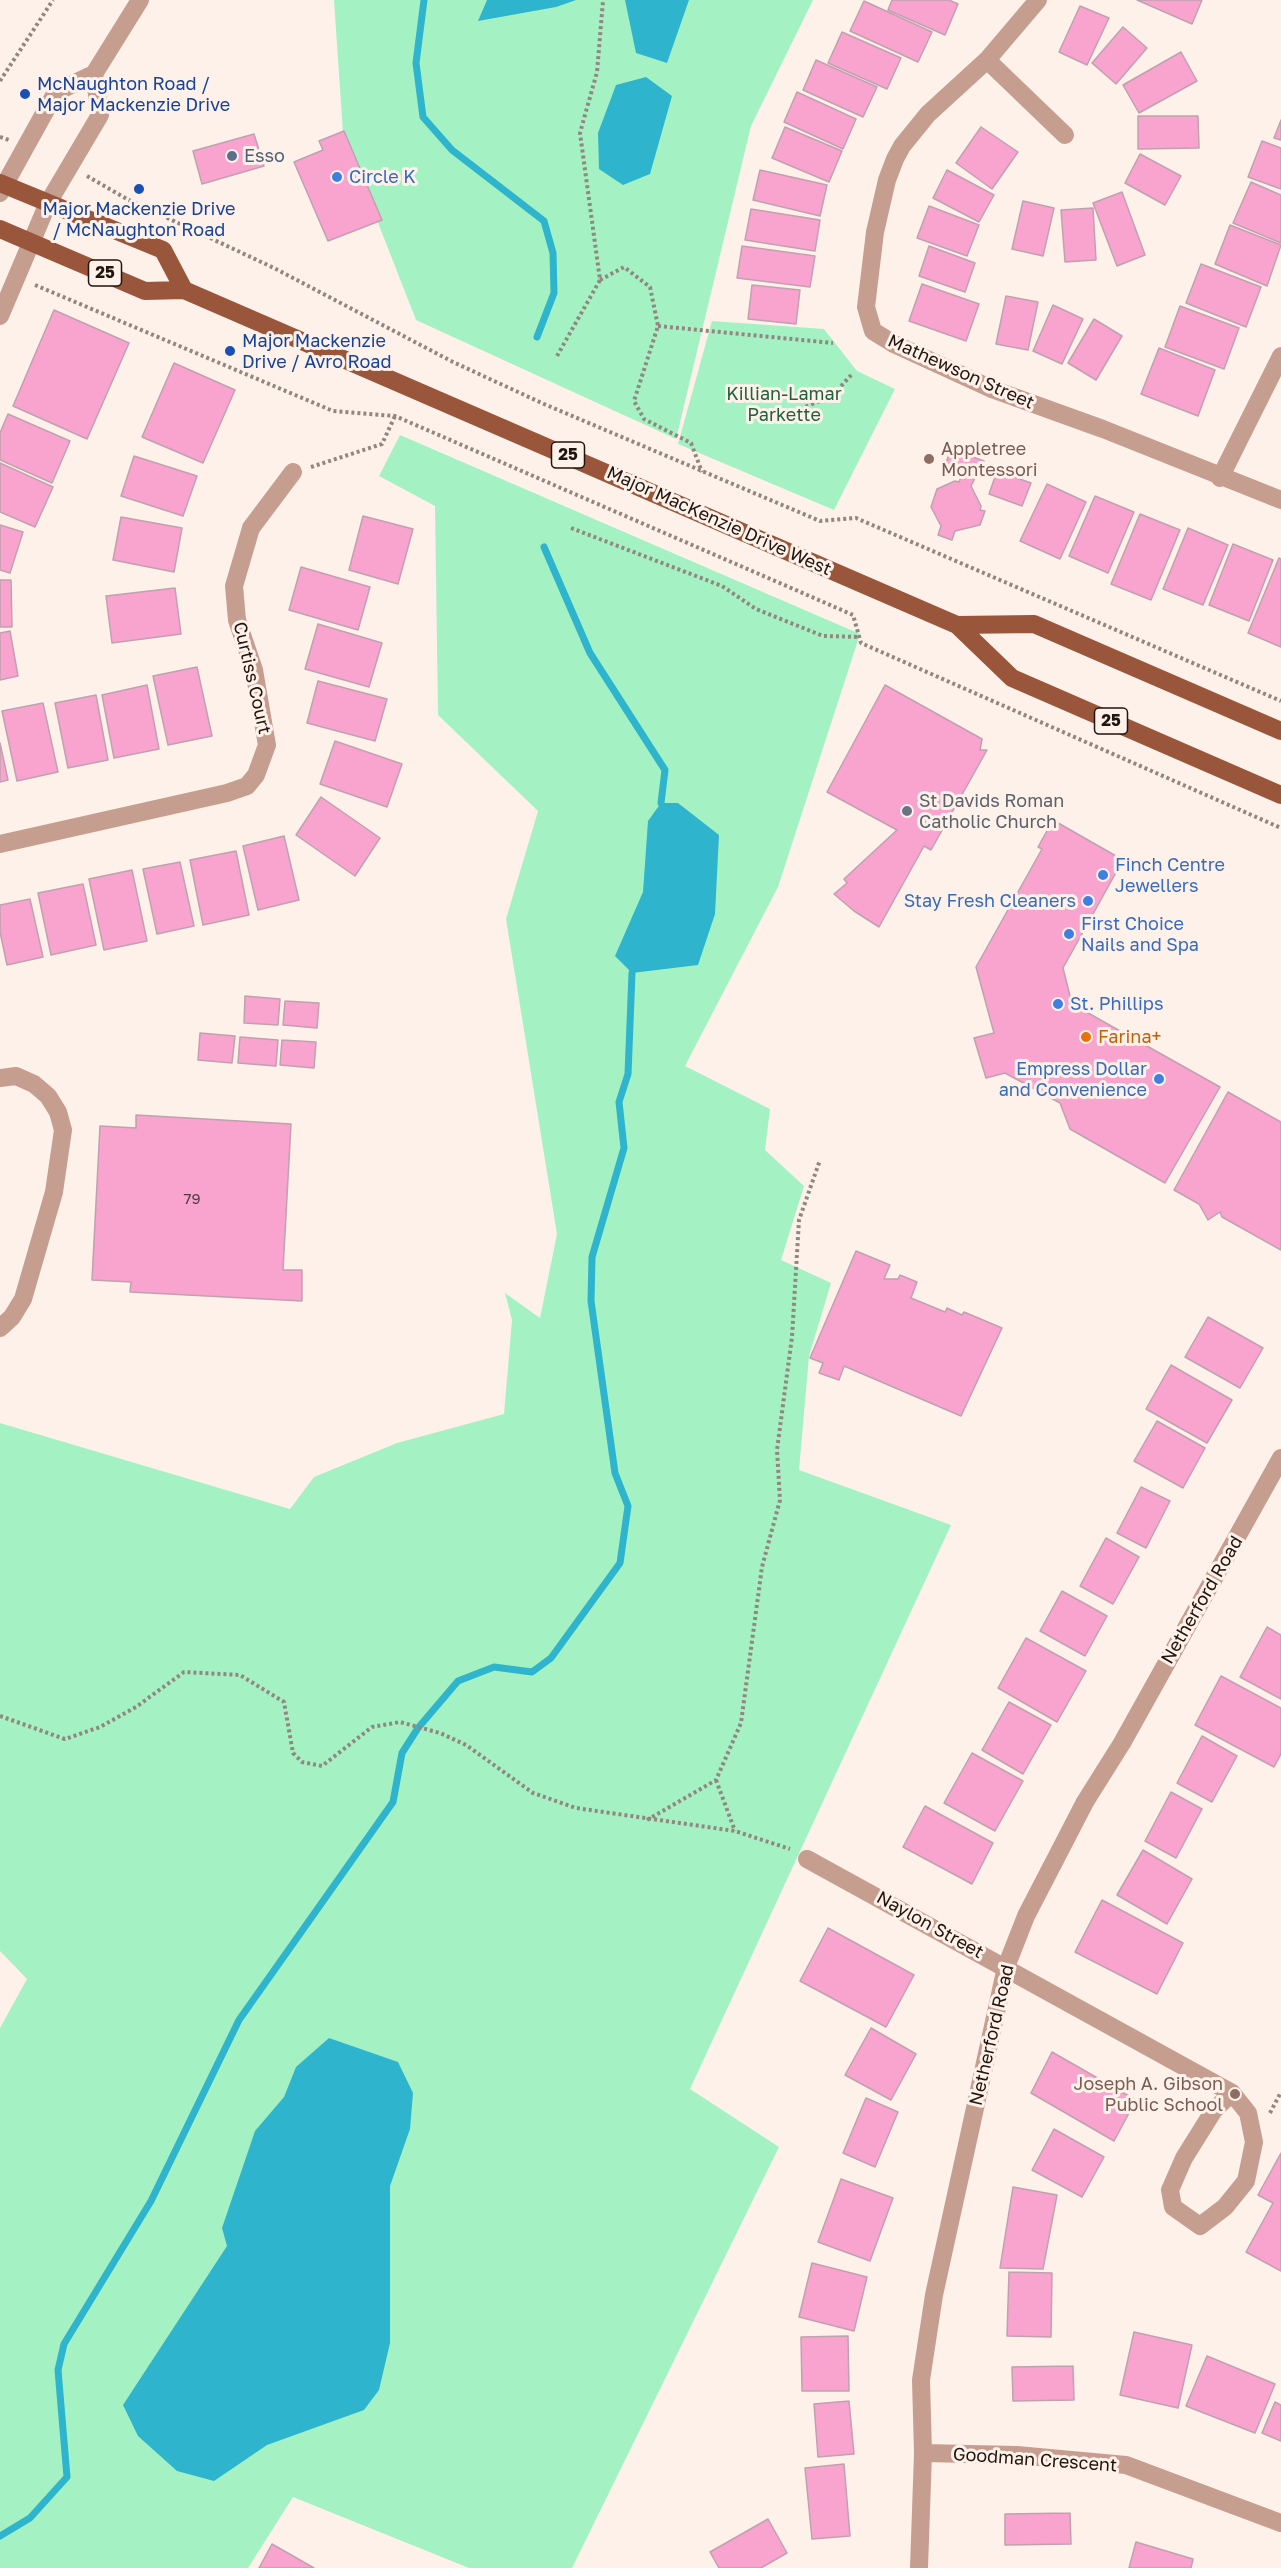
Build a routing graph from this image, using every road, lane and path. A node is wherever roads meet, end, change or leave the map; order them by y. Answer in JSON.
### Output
{"nodes":[{"id":1,"x":53,"y":0,"type":"edge"},
{"id":2,"x":140,"y":0,"type":"edge"},
{"id":3,"x":1038,"y":0,"type":"edge"},
{"id":4,"x":603,"y":1,"type":"edge"},
{"id":5,"x":987,"y":60,"type":"junction"},
{"id":6,"x":94,"y":74,"type":"junction"},
{"id":7,"x":0,"y":81,"type":"edge"},
{"id":8,"x":1065,"y":135,"type":"dead end"},
{"id":9,"x":94,"y":179,"type":"dead end"},
{"id":10,"x":2,"y":187,"type":"edge"},
{"id":11,"x":48,"y":203,"type":"junction"},
{"id":12,"x":0,"y":229,"type":"edge"},
{"id":13,"x":30,"y":241,"type":"junction"},
{"id":14,"x":600,"y":280,"type":"junction"},
{"id":15,"x":32,"y":284,"type":"dead end"},
{"id":16,"x":184,"y":290,"type":"junction"},
{"id":17,"x":0,"y":316,"type":"edge"},
{"id":18,"x":658,"y":326,"type":"junction"},
{"id":19,"x":832,"y":343,"type":"dead end"},
{"id":20,"x":557,"y":356,"type":"dead end"},
{"id":21,"x":1281,"y":356,"type":"edge"},
{"id":22,"x":853,"y":373,"type":"dead end"},
{"id":23,"x":800,"y":409,"type":"dead end"},
{"id":24,"x":395,"y":416,"type":"junction"},
{"id":25,"x":293,"y":472,"type":"joint"},
{"id":26,"x":702,"y":472,"type":"junction"},
{"id":27,"x":1220,"y":478,"type":"junction"},
{"id":28,"x":1281,"y":500,"type":"edge"},
{"id":29,"x":571,"y":528,"type":"dead end"},
{"id":30,"x":957,"y":625,"type":"junction"},
{"id":31,"x":859,"y":637,"type":"junction"},
{"id":32,"x":1281,"y":701,"type":"edge"},
{"id":33,"x":1281,"y":731,"type":"edge"},
{"id":34,"x":1281,"y":795,"type":"edge"},
{"id":35,"x":1281,"y":828,"type":"edge"},
{"id":36,"x":0,"y":844,"type":"edge"},
{"id":37,"x":0,"y":1078,"type":"edge"},
{"id":38,"x":820,"y":1160,"type":"dead end"},
{"id":39,"x":0,"y":1328,"type":"edge"},
{"id":40,"x":1281,"y":1458,"type":"edge"},
{"id":41,"x":0,"y":1716,"type":"edge"},
{"id":42,"x":716,"y":1780,"type":"junction"},
{"id":43,"x":646,"y":1820,"type":"junction"},
{"id":44,"x":735,"y":1832,"type":"junction"},
{"id":45,"x":807,"y":1858,"type":"joint"},
{"id":46,"x":1006,"y":1967,"type":"junction"},
{"id":47,"x":1232,"y":2092,"type":"junction"},
{"id":48,"x":1281,"y":2092,"type":"edge"},
{"id":49,"x":1268,"y":2116,"type":"dead end"},
{"id":50,"x":923,"y":2453,"type":"junction"},
{"id":51,"x":1281,"y":2523,"type":"edge"},
{"id":52,"x":919,"y":2568,"type":"edge"}],
"edges":[{"from":1,"to":7,"type":"path"},
{"from":2,"to":6,"type":"street"},
{"from":3,"to":5,"type":"street","name":"Mathewson Street"},
{"from":4,"to":14,"type":"path"},
{"from":5,"to":8,"type":"street"},
{"from":5,"to":27,"type":"street","name":"Mathewson Street"},
{"from":6,"to":10,"type":"street"},
{"from":6,"to":11,"type":"street"},
{"from":9,"to":26,"type":"path"},
{"from":10,"to":11,"type":"main road","number":"25"},
{"from":11,"to":13,"type":"street"},
{"from":11,"to":16,"type":"main road","number":"25"},
{"from":12,"to":13,"type":"main road","name":"Major MacKenzie Drive West","number":"25"},
{"from":13,"to":16,"type":"main road","name":"Major MacKenzie Drive West","number":"25"},
{"from":13,"to":17,"type":"street"},
{"from":14,"to":18,"type":"path"},
{"from":14,"to":20,"type":"path"},
{"from":15,"to":24,"type":"path"},
{"from":16,"to":30,"type":"main road","name":"Major MacKenzie Drive West","number":"25"},
{"from":18,"to":19,"type":"path"},
{"from":18,"to":26,"type":"path"},
{"from":21,"to":27,"type":"street"},
{"from":22,"to":23,"type":"path"},
{"from":24,"to":25,"type":"path"},
{"from":24,"to":31,"type":"path"},
{"from":25,"to":36,"type":"street","name":"Curtiss Court"},
{"from":26,"to":32,"type":"path"},
{"from":27,"to":28,"type":"street","name":"Mathewson Street"},
{"from":29,"to":31,"type":"path"},
{"from":30,"to":33,"type":"main road","name":"Major MacKenzie Drive West","number":"25"},
{"from":30,"to":34,"type":"main road","name":"Major MacKenzie Drive West","number":"25"},
{"from":31,"to":35,"type":"path"},
{"from":37,"to":39,"type":"street"},
{"from":38,"to":42,"type":"path"},
{"from":40,"to":46,"type":"street","name":"Netherford Road"},
{"from":41,"to":43,"type":"path"},
{"from":42,"to":43,"type":"path"},
{"from":42,"to":44,"type":"path"},
{"from":43,"to":44,"type":"path"},
{"from":44,"to":45,"type":"path"},
{"from":45,"to":46,"type":"street","name":"Naylon Street"},
{"from":46,"to":47,"type":"street","name":"Naylon Street"},
{"from":46,"to":50,"type":"street","name":"Netherford Road"},
{"from":47,"to":47,"type":"street"},
{"from":48,"to":49,"type":"path"},
{"from":50,"to":51,"type":"street","name":"Goodman Crescent"},
{"from":50,"to":52,"type":"street","name":"Netherford Road"}]}
